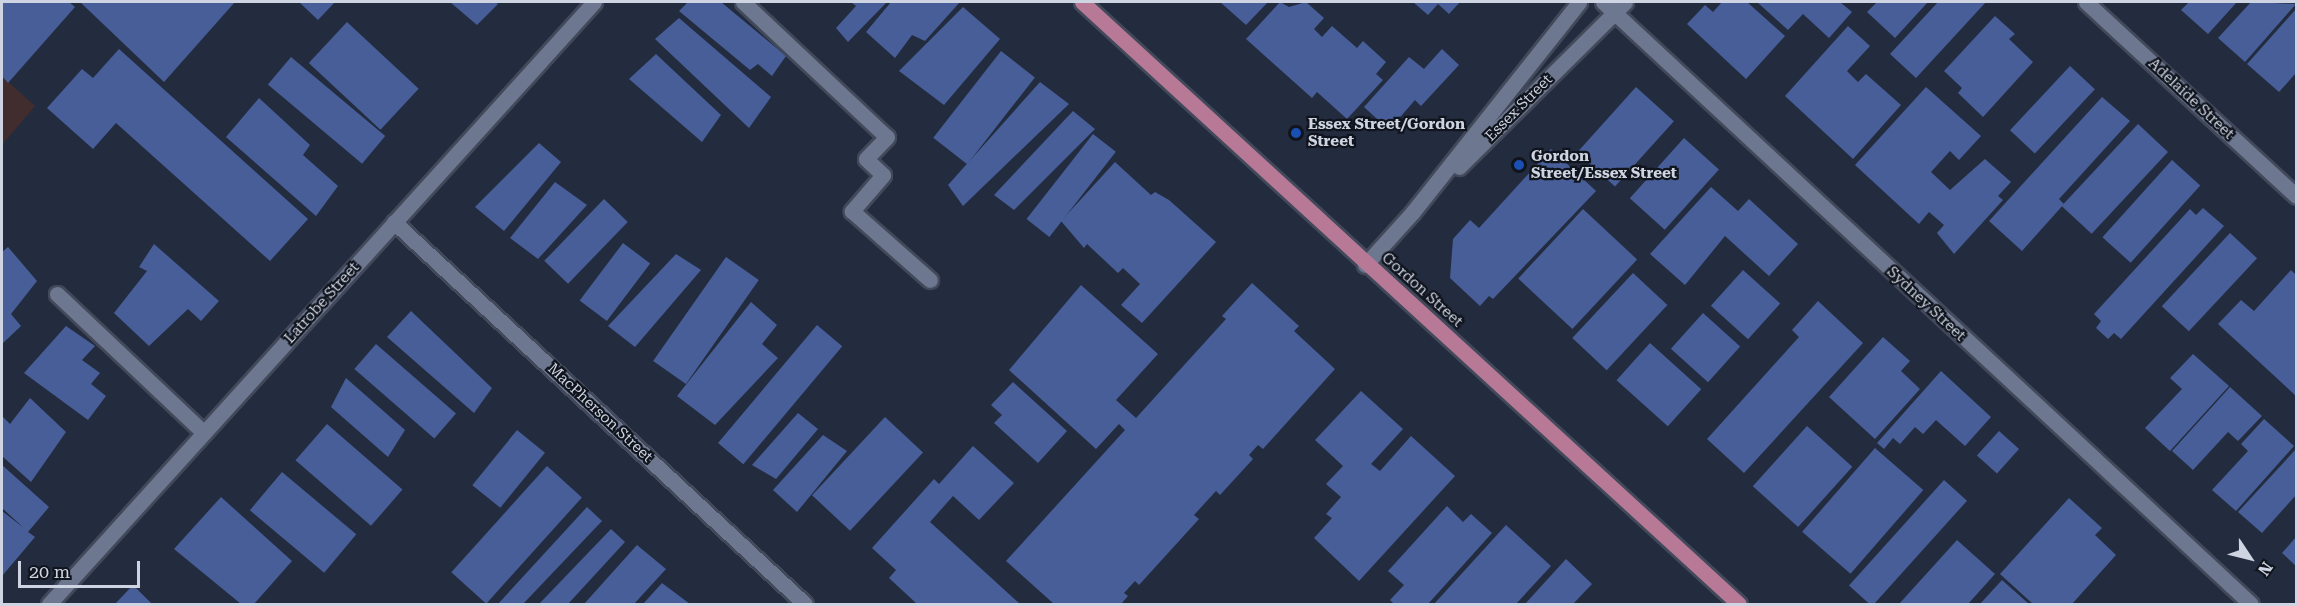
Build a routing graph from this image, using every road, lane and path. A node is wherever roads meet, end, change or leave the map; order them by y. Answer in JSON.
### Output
{"nodes":[{"id":1,"x":594,"y":2,"type":"edge"},
{"id":2,"x":743,"y":2,"type":"edge"},
{"id":3,"x":1082,"y":2,"type":"edge"},
{"id":4,"x":1579,"y":2,"type":"edge"},
{"id":5,"x":1603,"y":2,"type":"edge"},
{"id":6,"x":2086,"y":2,"type":"edge"},
{"id":7,"x":1620,"y":7,"type":"edge"},
{"id":8,"x":2296,"y":196,"type":"edge"},
{"id":9,"x":1412,"y":213,"type":"junction"},
{"id":10,"x":394,"y":222,"type":"junction"},
{"id":11,"x":1365,"y":265,"type":"junction"},
{"id":12,"x":930,"y":280,"type":"dead end"},
{"id":13,"x":57,"y":294,"type":"dead end"},
{"id":14,"x":204,"y":433,"type":"junction"},
{"id":15,"x":49,"y":604,"type":"edge"},
{"id":16,"x":805,"y":604,"type":"edge"},
{"id":17,"x":1739,"y":604,"type":"edge"},
{"id":18,"x":2251,"y":604,"type":"edge"}],
"edges":[{"from":1,"to":10,"type":"street","name":"Latrobe Street"},
{"from":2,"to":12,"type":"street"},
{"from":3,"to":11,"type":"main road","name":"Gordon Street"},
{"from":4,"to":9,"type":"street","name":"Essex Street"},
{"from":5,"to":7,"type":"street","name":"Sydney Street"},
{"from":6,"to":8,"type":"street","name":"Adelaide Street"},
{"from":7,"to":9,"type":"street","name":"Essex Street"},
{"from":7,"to":18,"type":"street","name":"Sydney Street"},
{"from":9,"to":11,"type":"street","name":"Essex Street"},
{"from":10,"to":14,"type":"street","name":"Latrobe Street"},
{"from":10,"to":16,"type":"street","name":"MacPherson Street"},
{"from":11,"to":17,"type":"main road","name":"Gordon Street"},
{"from":13,"to":14,"type":"street"},
{"from":14,"to":15,"type":"street","name":"Latrobe Street"}]}
